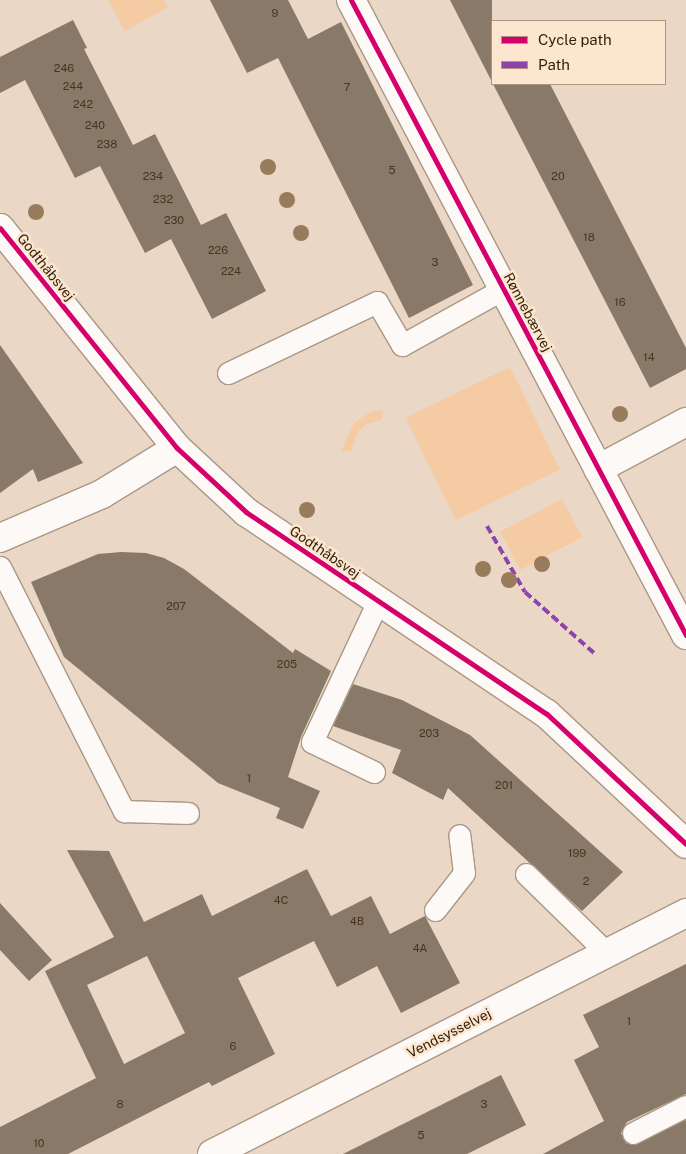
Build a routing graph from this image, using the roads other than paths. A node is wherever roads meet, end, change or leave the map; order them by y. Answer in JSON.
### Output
{"nodes":[{"id":1,"x":351,"y":0,"type":"edge"},
{"id":2,"x":0,"y":228,"type":"edge"},
{"id":3,"x":503,"y":289,"type":"junction"},
{"id":4,"x":228,"y":373,"type":"dead end"},
{"id":5,"x":686,"y":422,"type":"edge"},
{"id":6,"x":177,"y":448,"type":"junction"},
{"id":7,"x":598,"y":469,"type":"junction"},
{"id":8,"x":0,"y":538,"type":"edge"},
{"id":9,"x":0,"y":567,"type":"edge"},
{"id":10,"x":378,"y":601,"type":"junction"},
{"id":11,"x":686,"y":635,"type":"edge"},
{"id":12,"x":374,"y":772,"type":"dead end"},
{"id":13,"x":188,"y":813,"type":"dead end"},
{"id":14,"x":459,"y":835,"type":"dead end"},
{"id":15,"x":686,"y":844,"type":"edge"},
{"id":16,"x":526,"y":874,"type":"dead end"},
{"id":17,"x":435,"y":910,"type":"dead end"},
{"id":18,"x":686,"y":913,"type":"edge"},
{"id":19,"x":607,"y":953,"type":"junction"},
{"id":20,"x":686,"y":1106,"type":"edge"},
{"id":21,"x":633,"y":1133,"type":"dead end"},
{"id":22,"x":212,"y":1154,"type":"edge"}],
"edges":[{"from":1,"to":3,"type":"street","name":"Rønnebærvej"},
{"from":2,"to":6,"type":"street","name":"Godthåbsvej"},
{"from":3,"to":4,"type":"lane"},
{"from":3,"to":7,"type":"street","name":"Rønnebærvej"},
{"from":5,"to":7,"type":"street"},
{"from":6,"to":8,"type":"street"},
{"from":6,"to":10,"type":"street","name":"Godthåbsvej"},
{"from":7,"to":11,"type":"street","name":"Rønnebærvej"},
{"from":9,"to":13,"type":"lane"},
{"from":10,"to":12,"type":"lane"},
{"from":10,"to":15,"type":"street","name":"Godthåbsvej"},
{"from":14,"to":17,"type":"lane"},
{"from":16,"to":19,"type":"lane"},
{"from":18,"to":19,"type":"street","name":"Vendsysselvej"},
{"from":19,"to":22,"type":"street","name":"Vendsysselvej"},
{"from":20,"to":21,"type":"lane"}]}
